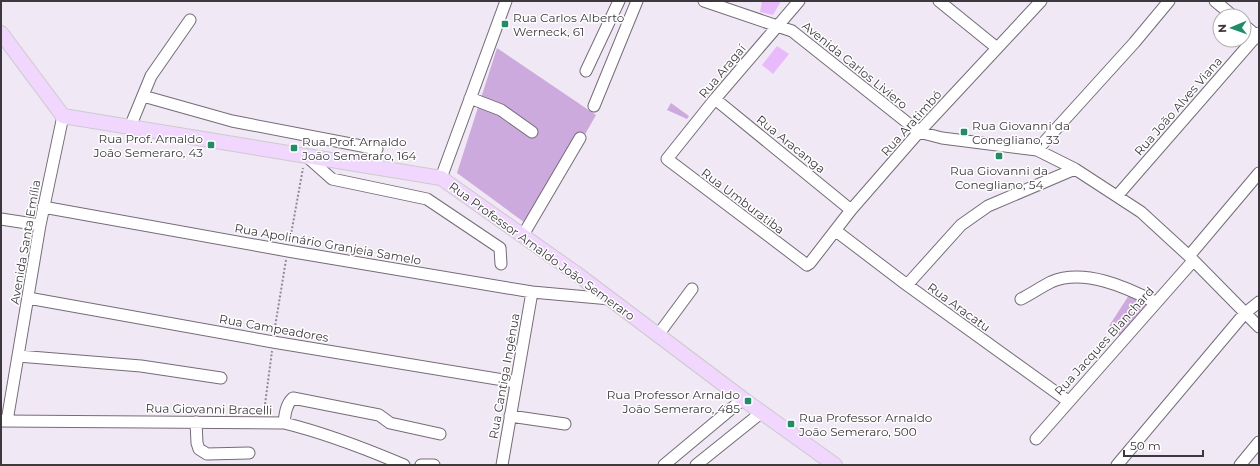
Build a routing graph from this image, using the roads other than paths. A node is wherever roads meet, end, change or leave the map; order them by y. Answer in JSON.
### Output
{"nodes":[{"id":1,"x":619,"y":1,"type":"edge"},
{"id":2,"x":637,"y":1,"type":"edge"},
{"id":3,"x":704,"y":1,"type":"edge"},
{"id":4,"x":800,"y":1,"type":"edge"},
{"id":5,"x":939,"y":1,"type":"edge"},
{"id":6,"x":1041,"y":1,"type":"edge"},
{"id":7,"x":1169,"y":1,"type":"edge"},
{"id":8,"x":1215,"y":1,"type":"edge"},
{"id":9,"x":503,"y":2,"type":"edge"},
{"id":10,"x":1223,"y":8,"type":"edge"},
{"id":11,"x":190,"y":20,"type":"dead end"},
{"id":12,"x":778,"y":26,"type":"junction"},
{"id":13,"x":1,"y":32,"type":"edge"},
{"id":14,"x":1258,"y":35,"type":"edge"},
{"id":15,"x":997,"y":48,"type":"junction"},
{"id":16,"x":586,"y":71,"type":"dead end"},
{"id":17,"x":143,"y":96,"type":"junction"},
{"id":18,"x":470,"y":98,"type":"junction"},
{"id":19,"x":715,"y":99,"type":"junction"},
{"id":20,"x":594,"y":106,"type":"dead end"},
{"id":21,"x":64,"y":116,"type":"junction"},
{"id":22,"x":130,"y":126,"type":"junction"},
{"id":23,"x":532,"y":132,"type":"dead end"},
{"id":24,"x":919,"y":132,"type":"junction"},
{"id":25,"x":580,"y":138,"type":"dead end"},
{"id":26,"x":377,"y":149,"type":"dead end"},
{"id":27,"x":1037,"y":150,"type":"junction"},
{"id":28,"x":305,"y":155,"type":"junction"},
{"id":29,"x":667,"y":159,"type":"joint"},
{"id":30,"x":1075,"y":169,"type":"junction"},
{"id":31,"x":1259,"y":173,"type":"edge"},
{"id":32,"x":441,"y":178,"type":"junction"},
{"id":33,"x":1117,"y":196,"type":"junction"},
{"id":34,"x":44,"y":207,"type":"junction"},
{"id":35,"x":851,"y":210,"type":"junction"},
{"id":36,"x":1,"y":219,"type":"edge"},
{"id":37,"x":40,"y":225,"type":"junction"},
{"id":38,"x":836,"y":231,"type":"junction"},
{"id":39,"x":523,"y":235,"type":"junction"},
{"id":40,"x":1191,"y":258,"type":"junction"},
{"id":41,"x":501,"y":264,"type":"dead end"},
{"id":42,"x":805,"y":264,"type":"joint"},
{"id":43,"x":907,"y":285,"type":"junction"},
{"id":44,"x":692,"y":290,"type":"dead end"},
{"id":45,"x":532,"y":292,"type":"junction"},
{"id":46,"x":28,"y":298,"type":"junction"},
{"id":47,"x":610,"y":299,"type":"junction"},
{"id":48,"x":1022,"y":299,"type":"dead end"},
{"id":49,"x":1155,"y":302,"type":"junction"},
{"id":50,"x":1259,"y":302,"type":"edge"},
{"id":51,"x":1245,"y":313,"type":"junction"},
{"id":52,"x":1259,"y":327,"type":"edge"},
{"id":53,"x":658,"y":335,"type":"junction"},
{"id":54,"x":18,"y":356,"type":"junction"},
{"id":55,"x":221,"y":378,"type":"dead end"},
{"id":56,"x":515,"y":382,"type":"junction"},
{"id":57,"x":743,"y":399,"type":"junction"},
{"id":58,"x":1068,"y":402,"type":"junction"},
{"id":59,"x":762,"y":412,"type":"junction"},
{"id":60,"x":510,"y":416,"type":"junction"},
{"id":61,"x":4,"y":421,"type":"edge"},
{"id":62,"x":196,"y":422,"type":"junction"},
{"id":63,"x":284,"y":423,"type":"junction"},
{"id":64,"x":565,"y":424,"type":"dead end"},
{"id":65,"x":440,"y":434,"type":"dead end"},
{"id":66,"x":1036,"y":439,"type":"dead end"},
{"id":67,"x":1259,"y":442,"type":"edge"},
{"id":68,"x":249,"y":453,"type":"dead end"},
{"id":69,"x":827,"y":463,"type":"edge"},
{"id":70,"x":404,"y":465,"type":"edge"},
{"id":71,"x":421,"y":465,"type":"edge"},
{"id":72,"x":434,"y":465,"type":"edge"},
{"id":73,"x":502,"y":465,"type":"edge"},
{"id":74,"x":664,"y":465,"type":"edge"},
{"id":75,"x":696,"y":465,"type":"edge"},
{"id":76,"x":1117,"y":465,"type":"edge"},
{"id":77,"x":1240,"y":465,"type":"edge"}],
"edges":[{"from":1,"to":16,"type":"street"},
{"from":2,"to":20,"type":"street"},
{"from":3,"to":12,"type":"street","name":"Avenida Carlos Liviero"},
{"from":4,"to":12,"type":"street","name":"Rua Aragaí"},
{"from":5,"to":15,"type":"street"},
{"from":6,"to":15,"type":"street","name":"Rua Aratimbó"},
{"from":7,"to":27,"type":"street"},
{"from":8,"to":10,"type":"street"},
{"from":9,"to":18,"type":"street"},
{"from":11,"to":17,"type":"street"},
{"from":12,"to":19,"type":"street","name":"Rua Aragaí"},
{"from":12,"to":24,"type":"street","name":"Avenida Carlos Liviero"},
{"from":13,"to":21,"type":"main road"},
{"from":14,"to":33,"type":"street","name":"Rua João Alves Viana"},
{"from":15,"to":24,"type":"street","name":"Rua Aratimbó"},
{"from":17,"to":22,"type":"street"},
{"from":17,"to":26,"type":"street"},
{"from":18,"to":23,"type":"street"},
{"from":18,"to":32,"type":"street"},
{"from":19,"to":29,"type":"street","name":"Rua Aragaí"},
{"from":19,"to":35,"type":"street","name":"Rua Aracanga"},
{"from":21,"to":22,"type":"main road","name":"Rua Professor Arnaldo João Semeraro"},
{"from":21,"to":34,"type":"street","name":"Avenida Santa Emília"},
{"from":22,"to":28,"type":"main road","name":"Rua Professor Arnaldo João Semeraro"},
{"from":24,"to":27,"type":"street"},
{"from":24,"to":35,"type":"street","name":"Rua Aratimbó"},
{"from":25,"to":39,"type":"street"},
{"from":27,"to":30,"type":"street"},
{"from":28,"to":32,"type":"main road","name":"Rua Professor Arnaldo João Semeraro"},
{"from":28,"to":41,"type":"street"},
{"from":29,"to":42,"type":"street","name":"Rua Umburatiba"},
{"from":30,"to":33,"type":"street"},
{"from":30,"to":43,"type":"street"},
{"from":31,"to":40,"type":"street","name":"Rua Jacques Blanchard"},
{"from":32,"to":39,"type":"main road","name":"Rua Professor Arnaldo João Semeraro"},
{"from":33,"to":40,"type":"street"},
{"from":34,"to":37,"type":"street","name":"Avenida Santa Emília"},
{"from":34,"to":45,"type":"street","name":"Rua Apolinário Granjeia Samelo"},
{"from":35,"to":38,"type":"street","name":"Rua Aratimbó"},
{"from":36,"to":37,"type":"street"},
{"from":37,"to":46,"type":"street","name":"Avenida Santa Emília"},
{"from":38,"to":42,"type":"street","name":"Rua Aratimbó"},
{"from":38,"to":43,"type":"street","name":"Rua Aracatu"},
{"from":39,"to":47,"type":"main road","name":"Rua Professor Arnaldo João Semeraro"},
{"from":40,"to":49,"type":"street","name":"Rua Jacques Blanchard"},
{"from":40,"to":51,"type":"street"},
{"from":43,"to":58,"type":"street","name":"Rua Aracatu"},
{"from":44,"to":53,"type":"street"},
{"from":45,"to":47,"type":"street","name":"Rua Apolinário Granjeia Samelo"},
{"from":45,"to":56,"type":"street","name":"Rua Cantiga Ingênua"},
{"from":46,"to":54,"type":"street","name":"Avenida Santa Emília"},
{"from":46,"to":56,"type":"street","name":"Rua Campeadores"},
{"from":47,"to":53,"type":"main road","name":"Rua Professor Arnaldo João Semeraro"},
{"from":48,"to":49,"type":"street"},
{"from":49,"to":58,"type":"street","name":"Rua Jacques Blanchard"},
{"from":50,"to":51,"type":"street"},
{"from":51,"to":52,"type":"street"},
{"from":51,"to":76,"type":"street"},
{"from":53,"to":57,"type":"main road","name":"Rua Professor Arnaldo João Semeraro"},
{"from":54,"to":55,"type":"street"},
{"from":54,"to":61,"type":"street","name":"Avenida Santa Emília"},
{"from":56,"to":60,"type":"street","name":"Rua Cantiga Ingênua"},
{"from":57,"to":59,"type":"main road","name":"Rua Professor Arnaldo João Semeraro"},
{"from":57,"to":74,"type":"street"},
{"from":58,"to":66,"type":"street","name":"Rua Jacques Blanchard"},
{"from":59,"to":69,"type":"main road","name":"Rua Professor Arnaldo João Semeraro"},
{"from":59,"to":75,"type":"street"},
{"from":60,"to":64,"type":"street"},
{"from":60,"to":73,"type":"street","name":"Rua Cantiga Ingênua"},
{"from":61,"to":62,"type":"street","name":"Rua Giovanni Bracelli"},
{"from":62,"to":63,"type":"street","name":"Rua Giovanni Bracelli"},
{"from":62,"to":68,"type":"street"},
{"from":63,"to":65,"type":"street"},
{"from":63,"to":70,"type":"street","name":"Rua Giovanni Bracelli"},
{"from":67,"to":77,"type":"street"},
{"from":71,"to":72,"type":"street"}]}
